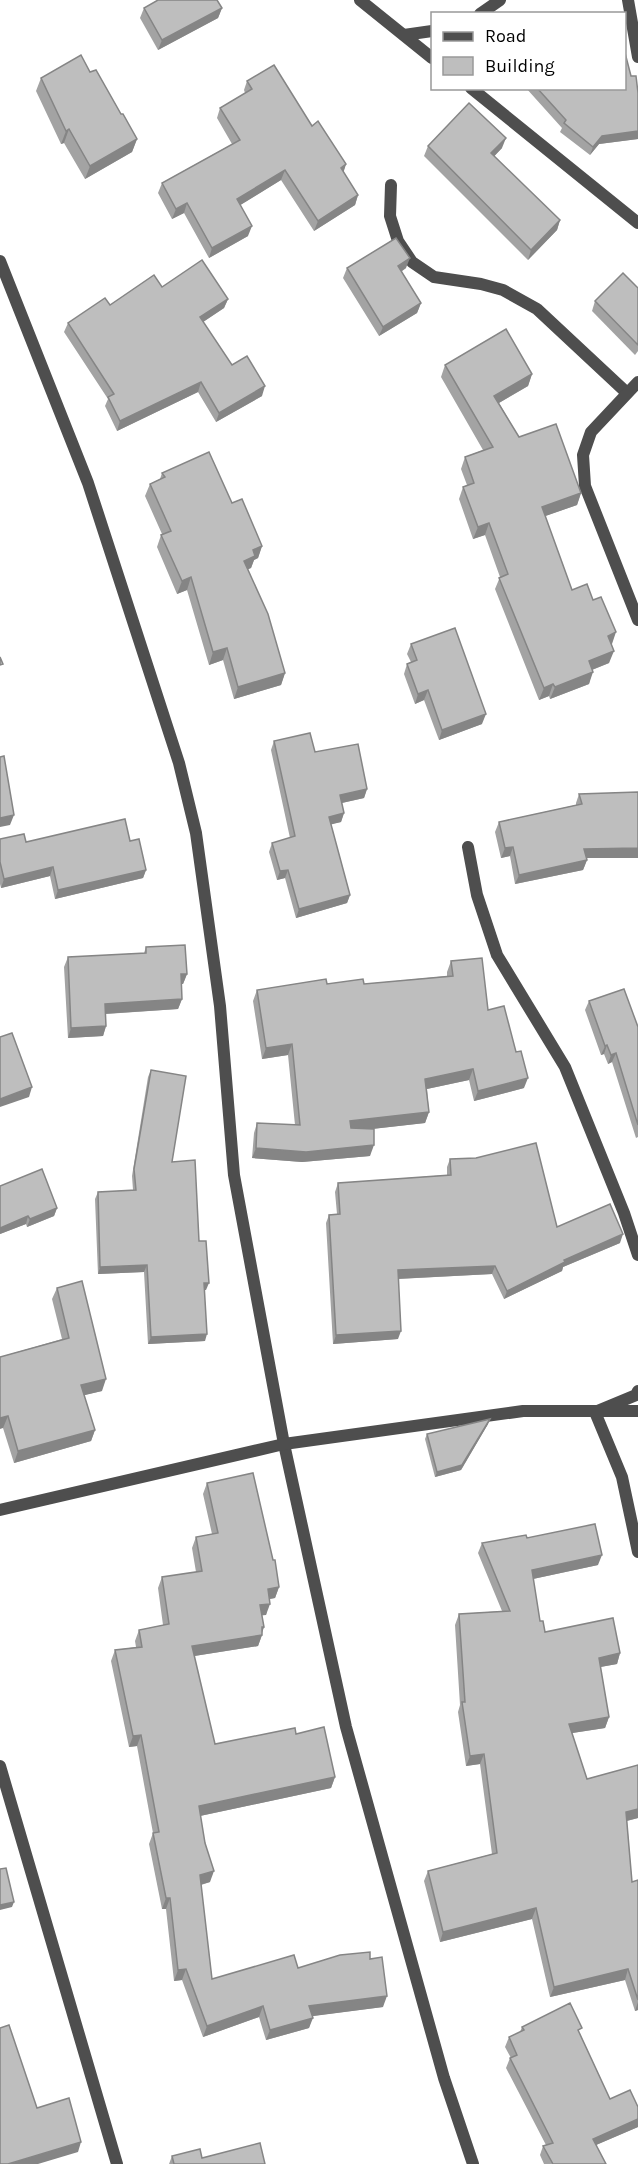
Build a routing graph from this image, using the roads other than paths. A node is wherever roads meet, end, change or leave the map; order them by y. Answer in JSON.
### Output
{"nodes":[{"id":1,"x":360,"y":0,"type":"edge"},
{"id":2,"x":500,"y":0,"type":"edge"},
{"id":3,"x":628,"y":0,"type":"edge"},
{"id":4,"x":483,"y":12,"type":"edge"},
{"id":5,"x":431,"y":31,"type":"edge"},
{"id":6,"x":404,"y":35,"type":"junction"},
{"id":7,"x":431,"y":57,"type":"edge"},
{"id":8,"x":638,"y":57,"type":"edge"},
{"id":9,"x":473,"y":90,"type":"edge"},
{"id":10,"x":391,"y":185,"type":"dead end"},
{"id":11,"x":638,"y":223,"type":"edge"},
{"id":12,"x":0,"y":261,"type":"edge"},
{"id":13,"x":638,"y":382,"type":"edge"},
{"id":14,"x":627,"y":393,"type":"junction"},
{"id":15,"x":638,"y":620,"type":"edge"},
{"id":16,"x":468,"y":847,"type":"dead end"},
{"id":17,"x":638,"y":1255,"type":"edge"},
{"id":18,"x":638,"y":1391,"type":"edge"},
{"id":19,"x":638,"y":1411,"type":"edge"},
{"id":20,"x":595,"y":1412,"type":"junction"},
{"id":21,"x":284,"y":1444,"type":"junction"},
{"id":22,"x":0,"y":1510,"type":"edge"},
{"id":23,"x":638,"y":1552,"type":"edge"},
{"id":24,"x":0,"y":1766,"type":"edge"},
{"id":25,"x":117,"y":2164,"type":"edge"},
{"id":26,"x":473,"y":2164,"type":"edge"}],
"edges":[{"from":1,"to":6,"type":"street"},
{"from":2,"to":4,"type":"street"},
{"from":3,"to":8,"type":"street"},
{"from":5,"to":6,"type":"street"},
{"from":6,"to":7,"type":"street"},
{"from":9,"to":11,"type":"street"},
{"from":10,"to":14,"type":"street"},
{"from":12,"to":21,"type":"street"},
{"from":13,"to":14,"type":"street"},
{"from":14,"to":15,"type":"street"},
{"from":16,"to":17,"type":"street"},
{"from":18,"to":20,"type":"street"},
{"from":19,"to":20,"type":"street"},
{"from":20,"to":21,"type":"street"},
{"from":20,"to":23,"type":"street"},
{"from":21,"to":22,"type":"street"},
{"from":21,"to":26,"type":"street"},
{"from":24,"to":25,"type":"street"}]}
